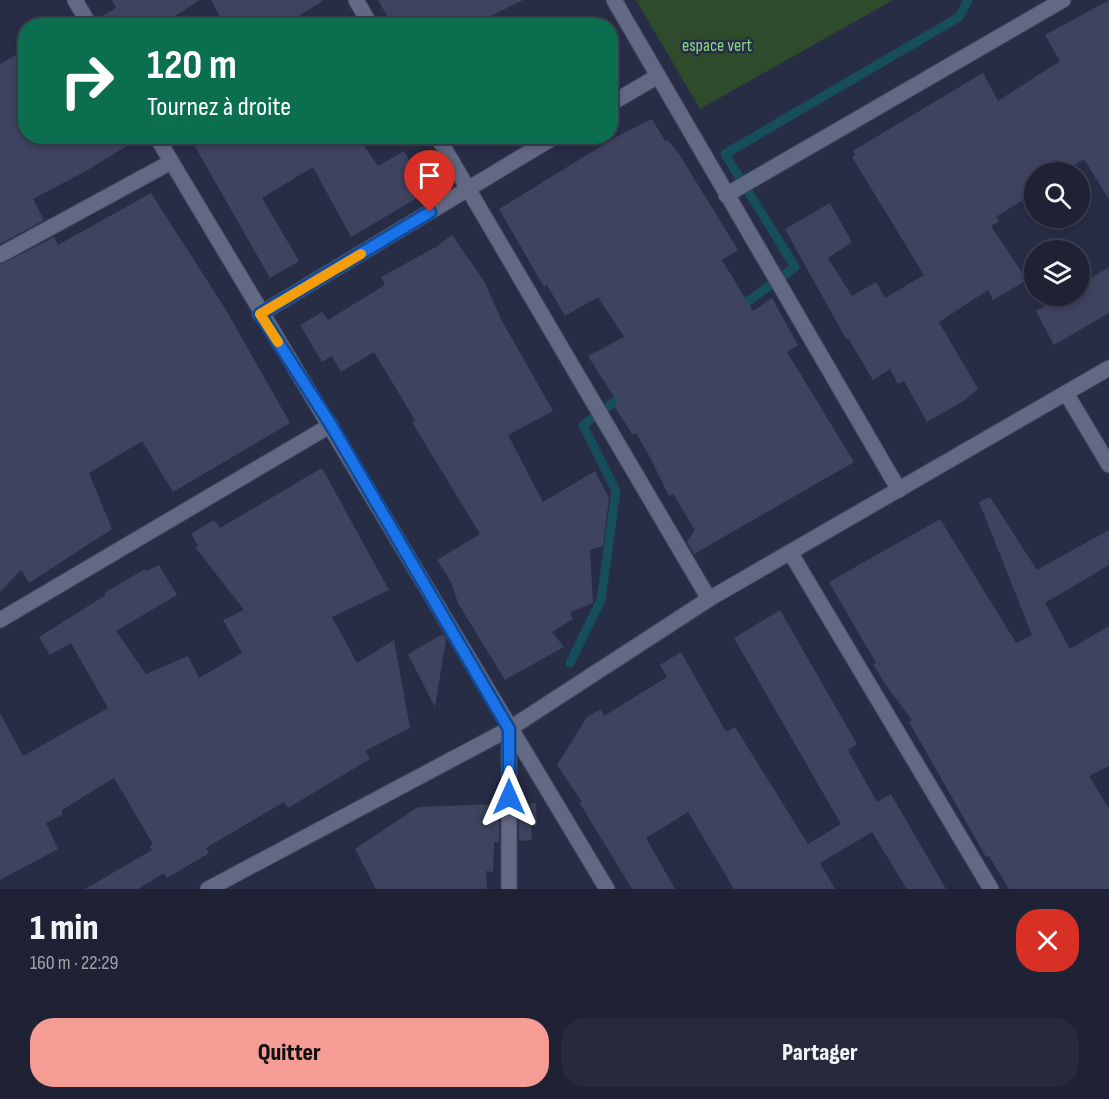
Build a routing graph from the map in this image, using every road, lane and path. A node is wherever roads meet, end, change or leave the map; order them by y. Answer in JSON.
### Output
{"nodes":[{"id":1,"x":75,"y":0,"type":"edge"},
{"id":2,"x":356,"y":0,"type":"edge"},
{"id":3,"x":614,"y":0,"type":"edge"},
{"id":4,"x":1063,"y":0,"type":"edge"},
{"id":5,"x":85,"y":18,"type":"edge"},
{"id":6,"x":366,"y":18,"type":"edge"},
{"id":7,"x":658,"y":76,"type":"junction"},
{"id":8,"x":618,"y":99,"type":"edge"},
{"id":9,"x":161,"y":144,"type":"edge"},
{"id":10,"x":442,"y":144,"type":"edge"},
{"id":11,"x":543,"y":144,"type":"edge"},
{"id":12,"x":171,"y":162,"type":"junction"},
{"id":13,"x":468,"y":190,"type":"junction"},
{"id":14,"x":726,"y":195,"type":"junction"},
{"id":15,"x":0,"y":255,"type":"edge"},
{"id":16,"x":260,"y":314,"type":"junction"},
{"id":17,"x":1109,"y":368,"type":"edge"},
{"id":18,"x":1066,"y":393,"type":"junction"},
{"id":19,"x":331,"y":425,"type":"junction"},
{"id":20,"x":1109,"y":465,"type":"edge"},
{"id":21,"x":898,"y":490,"type":"junction"},
{"id":22,"x":790,"y":552,"type":"junction"},
{"id":23,"x":710,"y":599,"type":"junction"},
{"id":24,"x":0,"y":620,"type":"edge"},
{"id":25,"x":509,"y":729,"type":"junction"},
{"id":26,"x":226,"y":884,"type":"edge"},
{"id":27,"x":208,"y":889,"type":"edge"},
{"id":28,"x":509,"y":889,"type":"edge"},
{"id":29,"x":607,"y":889,"type":"edge"},
{"id":30,"x":991,"y":889,"type":"edge"}],
"edges":[{"from":1,"to":5,"type":"street"},
{"from":2,"to":6,"type":"street"},
{"from":3,"to":7,"type":"street"},
{"from":4,"to":14,"type":"street"},
{"from":7,"to":8,"type":"street"},
{"from":7,"to":14,"type":"street"},
{"from":9,"to":12,"type":"street"},
{"from":10,"to":13,"type":"street"},
{"from":11,"to":13,"type":"street"},
{"from":12,"to":15,"type":"street"},
{"from":12,"to":16,"type":"street"},
{"from":13,"to":16,"type":"street"},
{"from":13,"to":23,"type":"street"},
{"from":14,"to":21,"type":"street"},
{"from":16,"to":19,"type":"street"},
{"from":17,"to":18,"type":"street"},
{"from":18,"to":20,"type":"street"},
{"from":18,"to":21,"type":"street"},
{"from":19,"to":24,"type":"street"},
{"from":19,"to":25,"type":"street"},
{"from":21,"to":22,"type":"street"},
{"from":22,"to":23,"type":"street"},
{"from":22,"to":30,"type":"street"},
{"from":23,"to":25,"type":"street"},
{"from":25,"to":26,"type":"street"},
{"from":25,"to":28,"type":"street"},
{"from":25,"to":29,"type":"street"},
{"from":26,"to":27,"type":"street"}]}
